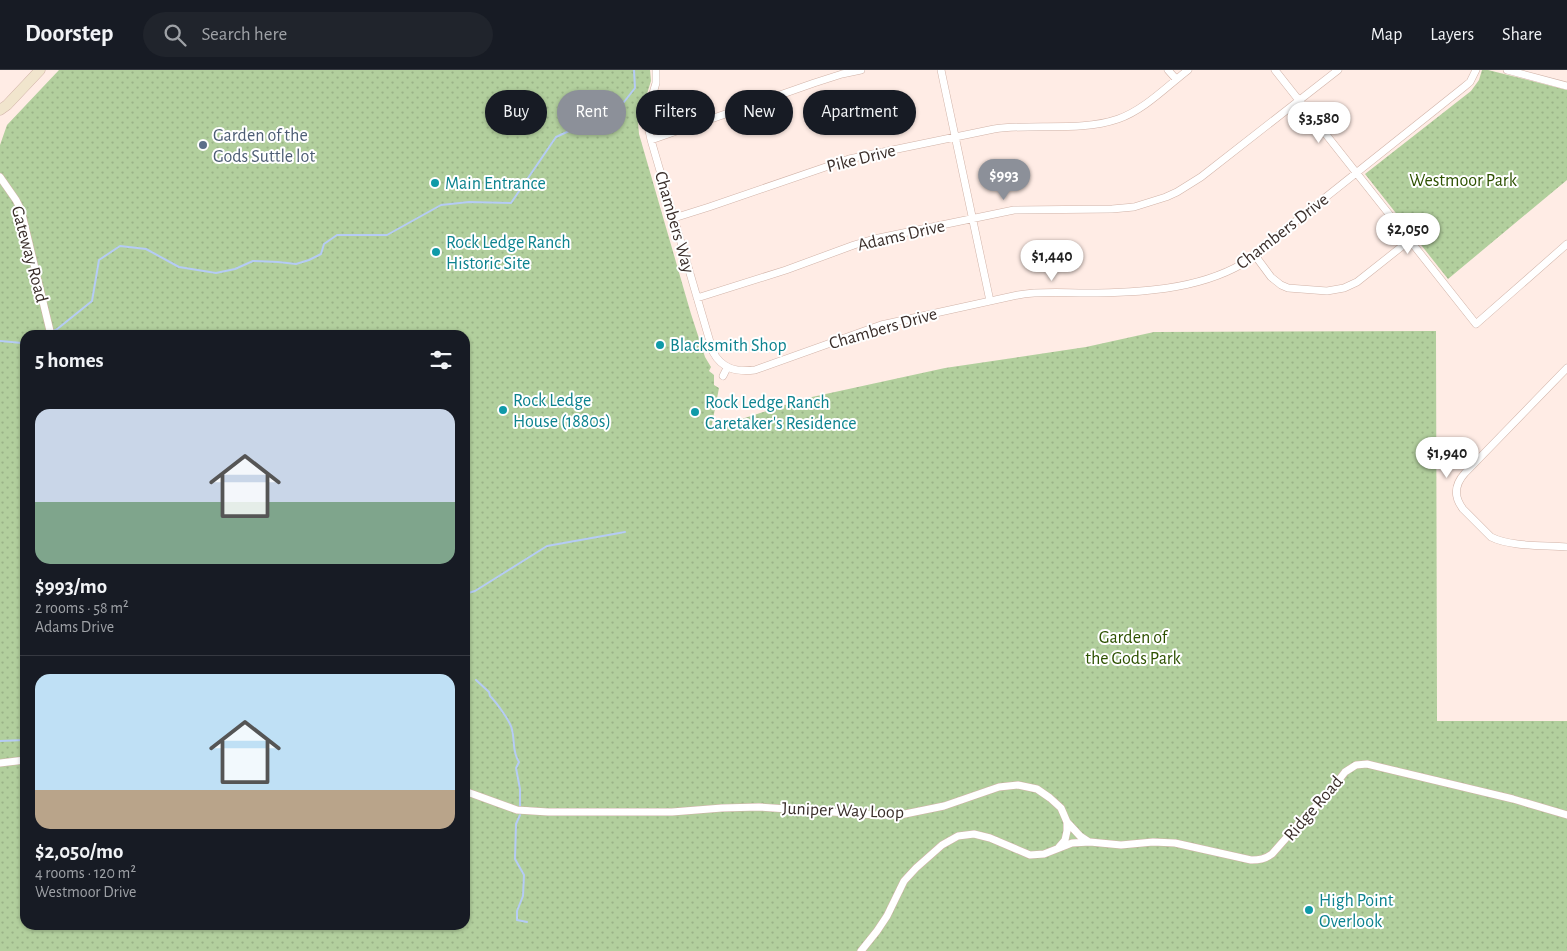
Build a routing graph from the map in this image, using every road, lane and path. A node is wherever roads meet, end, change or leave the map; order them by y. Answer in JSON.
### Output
{"nodes":[{"id":1,"x":40,"y":70,"type":"edge"},
{"id":2,"x":656,"y":70,"type":"edge"},
{"id":3,"x":861,"y":70,"type":"edge"},
{"id":4,"x":941,"y":70,"type":"edge"},
{"id":5,"x":1168,"y":70,"type":"edge"},
{"id":6,"x":1188,"y":70,"type":"edge"},
{"id":7,"x":1276,"y":70,"type":"edge"},
{"id":8,"x":1338,"y":70,"type":"edge"},
{"id":9,"x":1476,"y":70,"type":"edge"},
{"id":10,"x":1507,"y":70,"type":"edge"},
{"id":11,"x":1176,"y":79,"type":"junction"},
{"id":12,"x":1567,"y":86,"type":"edge"},
{"id":13,"x":1299,"y":100,"type":"junction"},
{"id":14,"x":3,"y":108,"type":"edge"},
{"id":15,"x":0,"y":120,"type":"edge"},
{"id":16,"x":954,"y":136,"type":"junction"},
{"id":17,"x":651,"y":140,"type":"junction"},
{"id":18,"x":1357,"y":173,"type":"junction"},
{"id":19,"x":0,"y":177,"type":"edge"},
{"id":20,"x":674,"y":218,"type":"junction"},
{"id":21,"x":972,"y":219,"type":"junction"},
{"id":22,"x":1410,"y":240,"type":"junction"},
{"id":23,"x":1567,"y":244,"type":"edge"},
{"id":24,"x":1254,"y":254,"type":"junction"},
{"id":25,"x":697,"y":298,"type":"junction"},
{"id":26,"x":990,"y":301,"type":"junction"},
{"id":27,"x":50,"y":330,"type":"edge"},
{"id":28,"x":727,"y":368,"type":"junction"},
{"id":29,"x":1567,"y":368,"type":"edge"},
{"id":30,"x":724,"y":376,"type":"dead end"},
{"id":31,"x":1567,"y":547,"type":"edge"},
{"id":32,"x":20,"y":761,"type":"edge"},
{"id":33,"x":0,"y":763,"type":"edge"},
{"id":34,"x":470,"y":793,"type":"edge"},
{"id":35,"x":1567,"y":815,"type":"edge"},
{"id":36,"x":1067,"y":822,"type":"junction"},
{"id":37,"x":1090,"y":842,"type":"junction"},
{"id":38,"x":1059,"y":847,"type":"junction"},
{"id":39,"x":862,"y":951,"type":"edge"}],
"edges":[{"from":1,"to":14,"type":"main road"},
{"from":2,"to":17,"type":"street","name":"Chambers Way"},
{"from":3,"to":17,"type":"street"},
{"from":4,"to":16,"type":"street"},
{"from":5,"to":11,"type":"street"},
{"from":6,"to":11,"type":"street","name":"Pike Drive"},
{"from":7,"to":13,"type":"street"},
{"from":8,"to":13,"type":"street","name":"Adams Drive"},
{"from":9,"to":18,"type":"street","name":"Chambers Drive"},
{"from":10,"to":12,"type":"street"},
{"from":11,"to":16,"type":"street","name":"Pike Drive"},
{"from":13,"to":18,"type":"street"},
{"from":13,"to":21,"type":"street","name":"Adams Drive"},
{"from":14,"to":15,"type":"main road"},
{"from":16,"to":20,"type":"street","name":"Pike Drive"},
{"from":16,"to":21,"type":"street"},
{"from":17,"to":20,"type":"street","name":"Chambers Way"},
{"from":18,"to":22,"type":"street"},
{"from":18,"to":24,"type":"street","name":"Chambers Drive"},
{"from":19,"to":27,"type":"street","name":"Gateway Road"},
{"from":20,"to":25,"type":"street","name":"Chambers Way"},
{"from":21,"to":25,"type":"street","name":"Adams Drive"},
{"from":21,"to":26,"type":"street"},
{"from":22,"to":23,"type":"street"},
{"from":22,"to":24,"type":"street"},
{"from":24,"to":26,"type":"street","name":"Chambers Drive"},
{"from":25,"to":28,"type":"street","name":"Chambers Way"},
{"from":26,"to":28,"type":"street","name":"Chambers Drive"},
{"from":28,"to":30,"type":"street"},
{"from":29,"to":31,"type":"street"},
{"from":32,"to":33,"type":"street"},
{"from":34,"to":36,"type":"street","name":"Juniper Way Loop"},
{"from":35,"to":37,"type":"street","name":"Ridge Road"},
{"from":36,"to":37,"type":"street"},
{"from":36,"to":38,"type":"street"},
{"from":37,"to":38,"type":"street","name":"Ridge Road"},
{"from":38,"to":39,"type":"street"}]}
